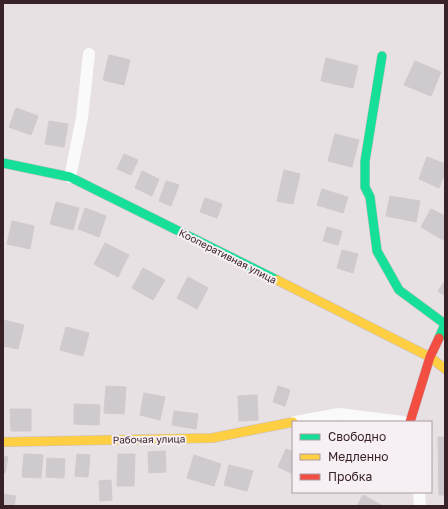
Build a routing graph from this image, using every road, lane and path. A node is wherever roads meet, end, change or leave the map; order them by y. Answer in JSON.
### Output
{"nodes":[{"id":1,"x":89,"y":54,"type":"dead end"},
{"id":2,"x":382,"y":56,"type":"dead end"},
{"id":3,"x":3,"y":163,"type":"edge"},
{"id":4,"x":70,"y":178,"type":"junction"},
{"id":5,"x":430,"y":357,"type":"junction"},
{"id":6,"x":445,"y":369,"type":"edge"},
{"id":7,"x":300,"y":421,"type":"edge"},
{"id":8,"x":395,"y":421,"type":"edge"},
{"id":9,"x":410,"y":421,"type":"edge"},
{"id":10,"x":292,"y":422,"type":"edge"},
{"id":11,"x":3,"y":442,"type":"edge"},
{"id":12,"x":418,"y":493,"type":"edge"},
{"id":13,"x":420,"y":506,"type":"edge"}],
"edges":[{"from":1,"to":4,"type":"street"},
{"from":2,"to":5,"type":"street"},
{"from":3,"to":4,"type":"street","name":"Кооперативная улица"},
{"from":4,"to":5,"type":"street","name":"Кооперативная улица"},
{"from":5,"to":6,"type":"street","name":"Кооперативная улица"},
{"from":5,"to":9,"type":"street"},
{"from":7,"to":8,"type":"street","name":"Рабочая улица"},
{"from":10,"to":11,"type":"street","name":"Рабочая улица"},
{"from":12,"to":13,"type":"street"}]}
